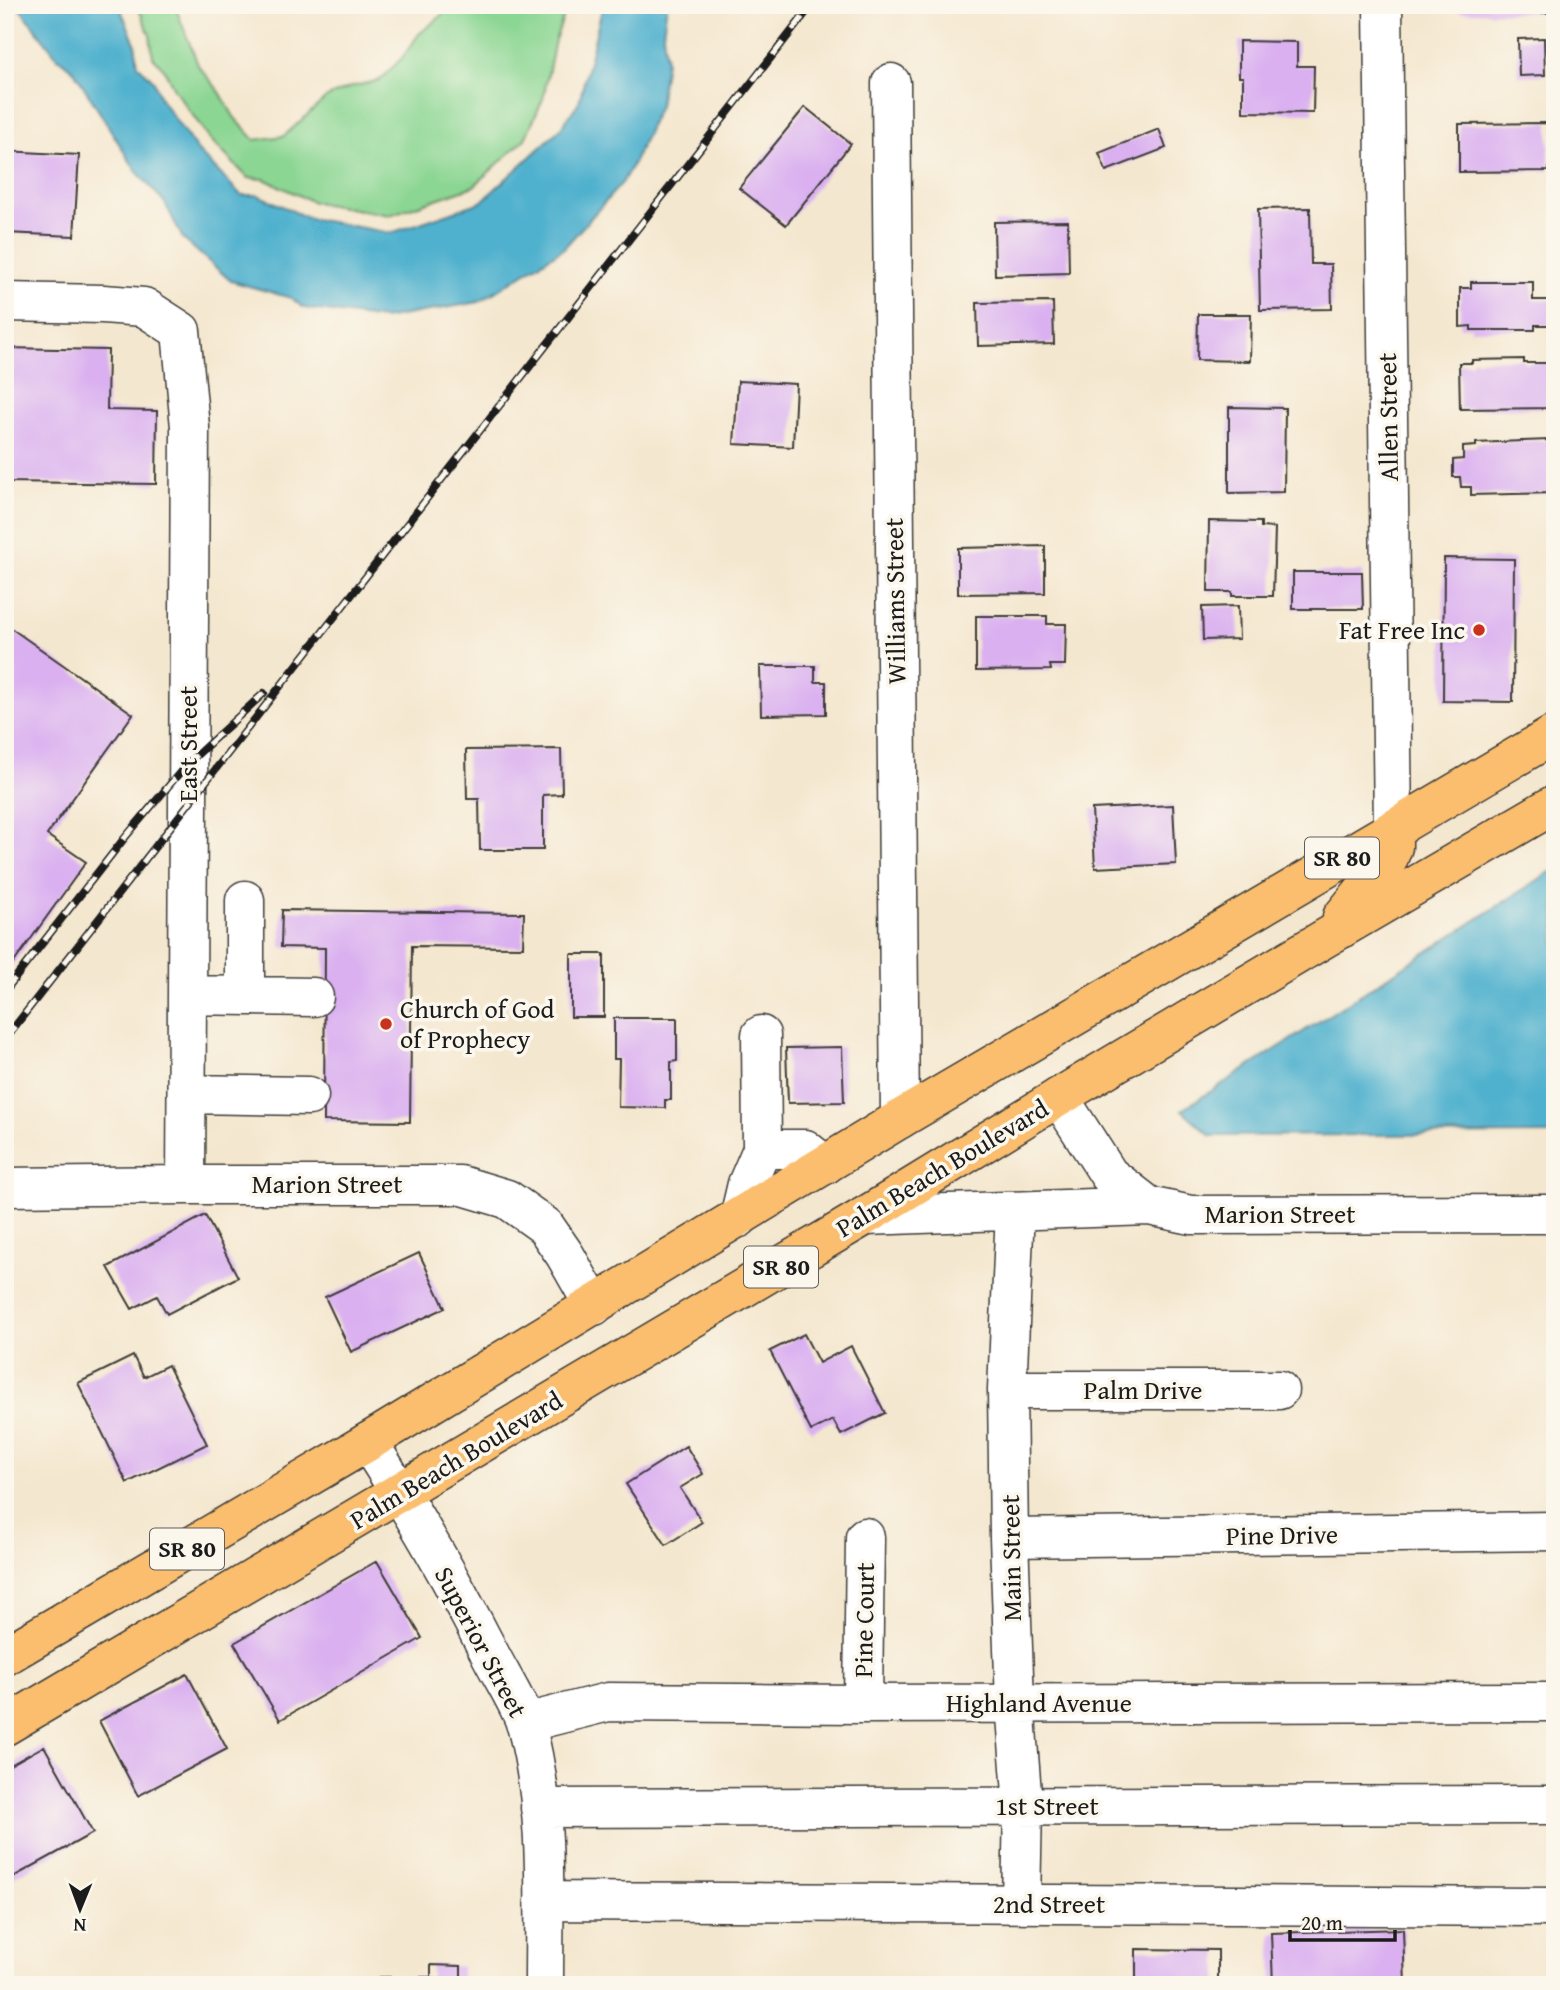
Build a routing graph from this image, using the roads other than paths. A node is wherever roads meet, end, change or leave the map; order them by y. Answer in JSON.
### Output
{"nodes":[{"id":1,"x":1382,"y":5,"type":"edge"},
{"id":2,"x":891,"y":83,"type":"dead end"},
{"id":3,"x":5,"y":302,"type":"edge"},
{"id":4,"x":1555,"y":734,"type":"edge"},
{"id":5,"x":1555,"y":804,"type":"edge"},
{"id":6,"x":1393,"y":829,"type":"junction"},
{"id":7,"x":245,"y":900,"type":"dead end"},
{"id":8,"x":1322,"y":940,"type":"junction"},
{"id":9,"x":187,"y":995,"type":"junction"},
{"id":10,"x":245,"y":996,"type":"junction"},
{"id":11,"x":314,"y":997,"type":"dead end"},
{"id":12,"x":761,"y":1035,"type":"dead end"},
{"id":13,"x":187,"y":1094,"type":"junction"},
{"id":14,"x":309,"y":1096,"type":"dead end"},
{"id":15,"x":1059,"y":1097,"type":"junction"},
{"id":16,"x":900,"y":1119,"type":"junction"},
{"id":17,"x":762,"y":1149,"type":"junction"},
{"id":18,"x":825,"y":1165,"type":"junction"},
{"id":19,"x":186,"y":1185,"type":"junction"},
{"id":20,"x":5,"y":1187,"type":"edge"},
{"id":21,"x":1149,"y":1206,"type":"junction"},
{"id":22,"x":1015,"y":1212,"type":"junction"},
{"id":23,"x":1555,"y":1214,"type":"edge"},
{"id":24,"x":865,"y":1216,"type":"junction"},
{"id":25,"x":739,"y":1218,"type":"junction"},
{"id":26,"x":594,"y":1306,"type":"junction"},
{"id":27,"x":1007,"y":1390,"type":"junction"},
{"id":28,"x":1279,"y":1391,"type":"dead end"},
{"id":29,"x":368,"y":1442,"type":"junction"},
{"id":30,"x":401,"y":1493,"type":"junction"},
{"id":31,"x":1555,"y":1531,"type":"edge"},
{"id":32,"x":865,"y":1537,"type":"dead end"},
{"id":33,"x":1009,"y":1538,"type":"junction"},
{"id":34,"x":5,"y":1656,"type":"edge"},
{"id":35,"x":1555,"y":1702,"type":"edge"},
{"id":36,"x":1015,"y":1703,"type":"junction"},
{"id":37,"x":863,"y":1704,"type":"junction"},
{"id":38,"x":525,"y":1723,"type":"junction"},
{"id":39,"x":5,"y":1726,"type":"edge"},
{"id":40,"x":1555,"y":1805,"type":"edge"},
{"id":41,"x":1023,"y":1806,"type":"junction"},
{"id":42,"x":540,"y":1808,"type":"junction"},
{"id":43,"x":544,"y":1901,"type":"junction"},
{"id":44,"x":1021,"y":1903,"type":"junction"},
{"id":45,"x":1555,"y":1907,"type":"edge"},
{"id":46,"x":544,"y":1985,"type":"edge"}],
"edges":[{"from":1,"to":6,"type":"street","name":"Allen Street"},
{"from":2,"to":16,"type":"street","name":"Williams Street"},
{"from":3,"to":9,"type":"street","name":"East Street"},
{"from":4,"to":6,"type":"main road","number":"SR 80"},
{"from":5,"to":8,"type":"main road","name":"Palm Beach Boulevard","number":"SR 80"},
{"from":6,"to":8,"type":"main road"},
{"from":6,"to":16,"type":"main road","number":"SR 80"},
{"from":7,"to":10,"type":"street"},
{"from":8,"to":15,"type":"main road","name":"Palm Beach Boulevard","number":"SR 80"},
{"from":9,"to":10,"type":"street"},
{"from":9,"to":13,"type":"street","name":"East Street"},
{"from":10,"to":11,"type":"street"},
{"from":12,"to":17,"type":"street"},
{"from":13,"to":14,"type":"street"},
{"from":13,"to":19,"type":"street","name":"East Street"},
{"from":15,"to":21,"type":"street","name":"Marion Street"},
{"from":15,"to":24,"type":"main road","name":"Palm Beach Boulevard","number":"SR 80"},
{"from":16,"to":18,"type":"main road","number":"SR 80"},
{"from":17,"to":18,"type":"street"},
{"from":17,"to":25,"type":"street"},
{"from":18,"to":25,"type":"main road","number":"SR 80"},
{"from":19,"to":20,"type":"street","name":"Marion Street"},
{"from":19,"to":26,"type":"street","name":"Marion Street"},
{"from":21,"to":22,"type":"street"},
{"from":21,"to":23,"type":"street","name":"Marion Street"},
{"from":22,"to":24,"type":"street"},
{"from":22,"to":27,"type":"street","name":"Main Street"},
{"from":24,"to":30,"type":"main road","name":"Palm Beach Boulevard","number":"SR 80"},
{"from":25,"to":26,"type":"main road","number":"SR 80"},
{"from":26,"to":29,"type":"main road","number":"SR 80"},
{"from":27,"to":28,"type":"street","name":"Palm Drive"},
{"from":27,"to":33,"type":"street","name":"Main Street"},
{"from":29,"to":30,"type":"street","name":"Superior Street"},
{"from":29,"to":34,"type":"main road","number":"SR 80"},
{"from":30,"to":38,"type":"street","name":"Superior Street"},
{"from":30,"to":39,"type":"main road","name":"Palm Beach Boulevard","number":"SR 80"},
{"from":31,"to":33,"type":"street","name":"Pine Drive"},
{"from":32,"to":37,"type":"street","name":"Pine Court"},
{"from":33,"to":36,"type":"street","name":"Main Street"},
{"from":35,"to":36,"type":"street","name":"Highland Avenue"},
{"from":36,"to":37,"type":"street","name":"Highland Avenue"},
{"from":36,"to":41,"type":"street","name":"Main Street"},
{"from":37,"to":38,"type":"street","name":"Highland Avenue"},
{"from":38,"to":42,"type":"street","name":"Superior Street"},
{"from":40,"to":41,"type":"street","name":"1st Street"},
{"from":41,"to":42,"type":"street","name":"1st Street"},
{"from":41,"to":44,"type":"street","name":"Main Street"},
{"from":42,"to":43,"type":"street","name":"Superior Street"},
{"from":43,"to":44,"type":"street","name":"2nd Street"},
{"from":43,"to":46,"type":"street","name":"Superior Street"},
{"from":44,"to":45,"type":"street","name":"2nd Street"}]}
